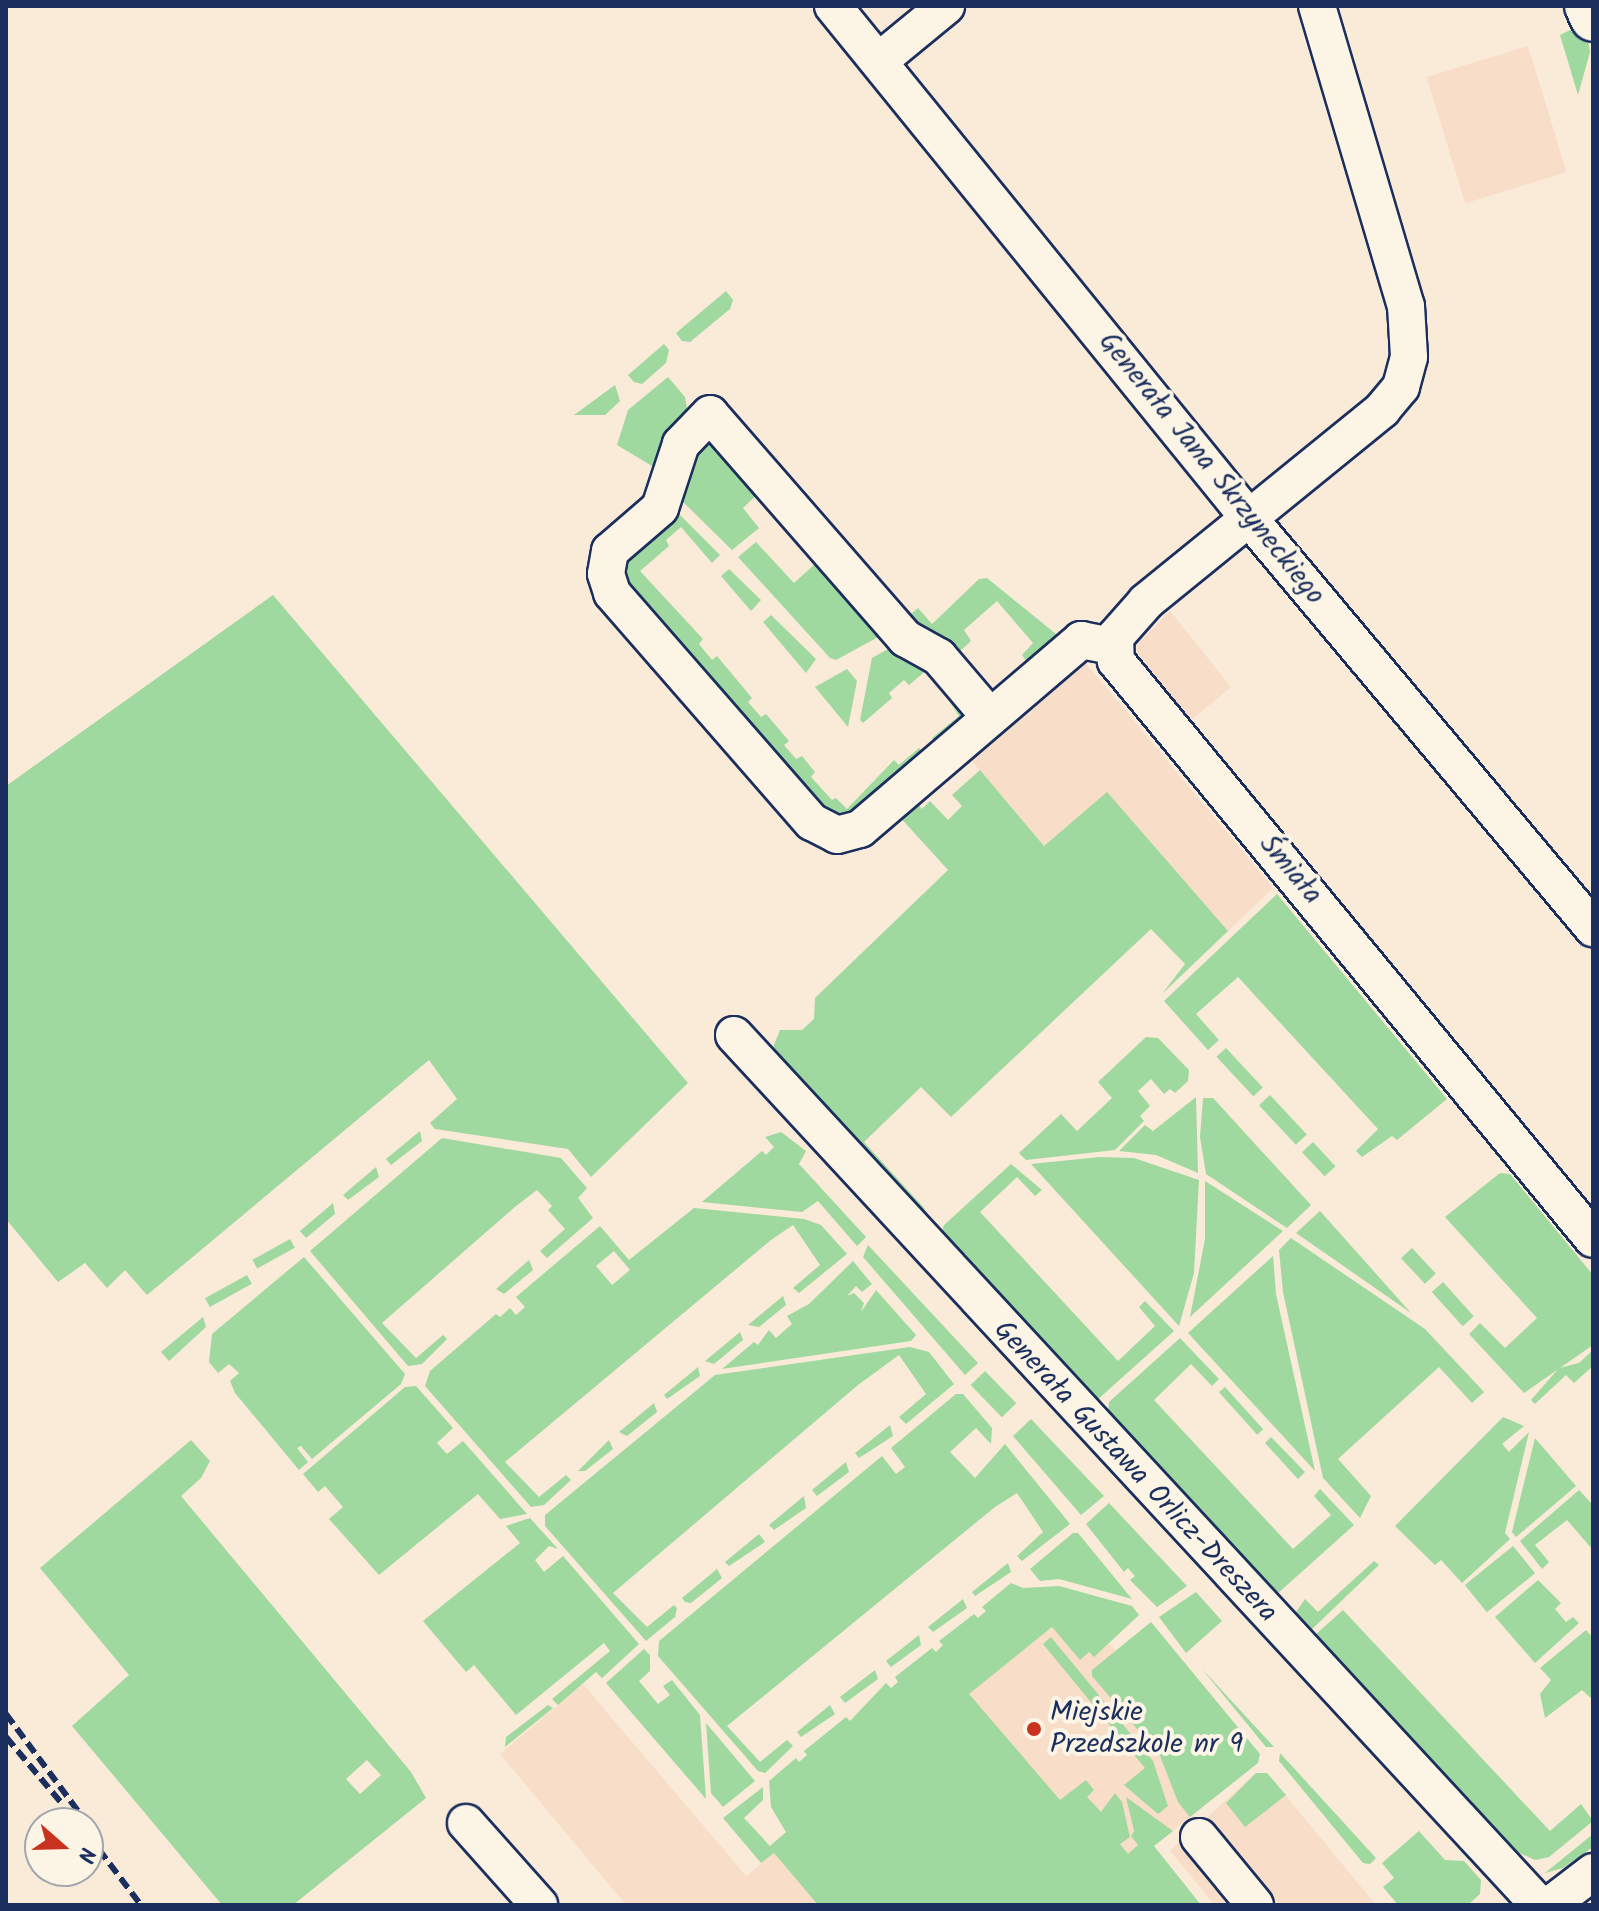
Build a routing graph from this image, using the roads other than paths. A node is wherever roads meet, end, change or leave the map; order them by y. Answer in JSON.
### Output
{"nodes":[{"id":1,"x":833,"y":6,"type":"edge"},
{"id":2,"x":946,"y":6,"type":"edge"},
{"id":3,"x":1317,"y":6,"type":"edge"},
{"id":4,"x":1587,"y":6,"type":"edge"},
{"id":5,"x":1593,"y":19,"type":"edge"},
{"id":6,"x":879,"y":61,"type":"junction"},
{"id":7,"x":1248,"y":517,"type":"junction"},
{"id":8,"x":1113,"y":646,"type":"junction"},
{"id":9,"x":990,"y":717,"type":"junction"},
{"id":10,"x":1593,"y":928,"type":"edge"},
{"id":11,"x":734,"y":1035,"type":"dead end"},
{"id":12,"x":1593,"y":1239,"type":"edge"},
{"id":13,"x":466,"y":1823,"type":"dead end"},
{"id":14,"x":1199,"y":1837,"type":"dead end"},
{"id":15,"x":1593,"y":1872,"type":"edge"},
{"id":16,"x":539,"y":1905,"type":"edge"},
{"id":17,"x":1255,"y":1905,"type":"edge"},
{"id":18,"x":1539,"y":1905,"type":"edge"},
{"id":19,"x":1550,"y":1905,"type":"edge"}],
"edges":[{"from":1,"to":6,"type":"street","name":"Generała Jana Skrzyneckiego"},
{"from":2,"to":6,"type":"street"},
{"from":3,"to":7,"type":"street"},
{"from":4,"to":5,"type":"main road"},
{"from":6,"to":7,"type":"street","name":"Generała Jana Skrzyneckiego"},
{"from":7,"to":8,"type":"street"},
{"from":7,"to":10,"type":"street","name":"Generała Jana Skrzyneckiego"},
{"from":8,"to":9,"type":"street"},
{"from":8,"to":12,"type":"street","name":"Śmiała"},
{"from":9,"to":9,"type":"street"},
{"from":11,"to":18,"type":"street","name":"Generała Gustawa Orlicz-Dreszera"},
{"from":13,"to":16,"type":"street"},
{"from":14,"to":17,"type":"street"},
{"from":15,"to":19,"type":"street"}]}
